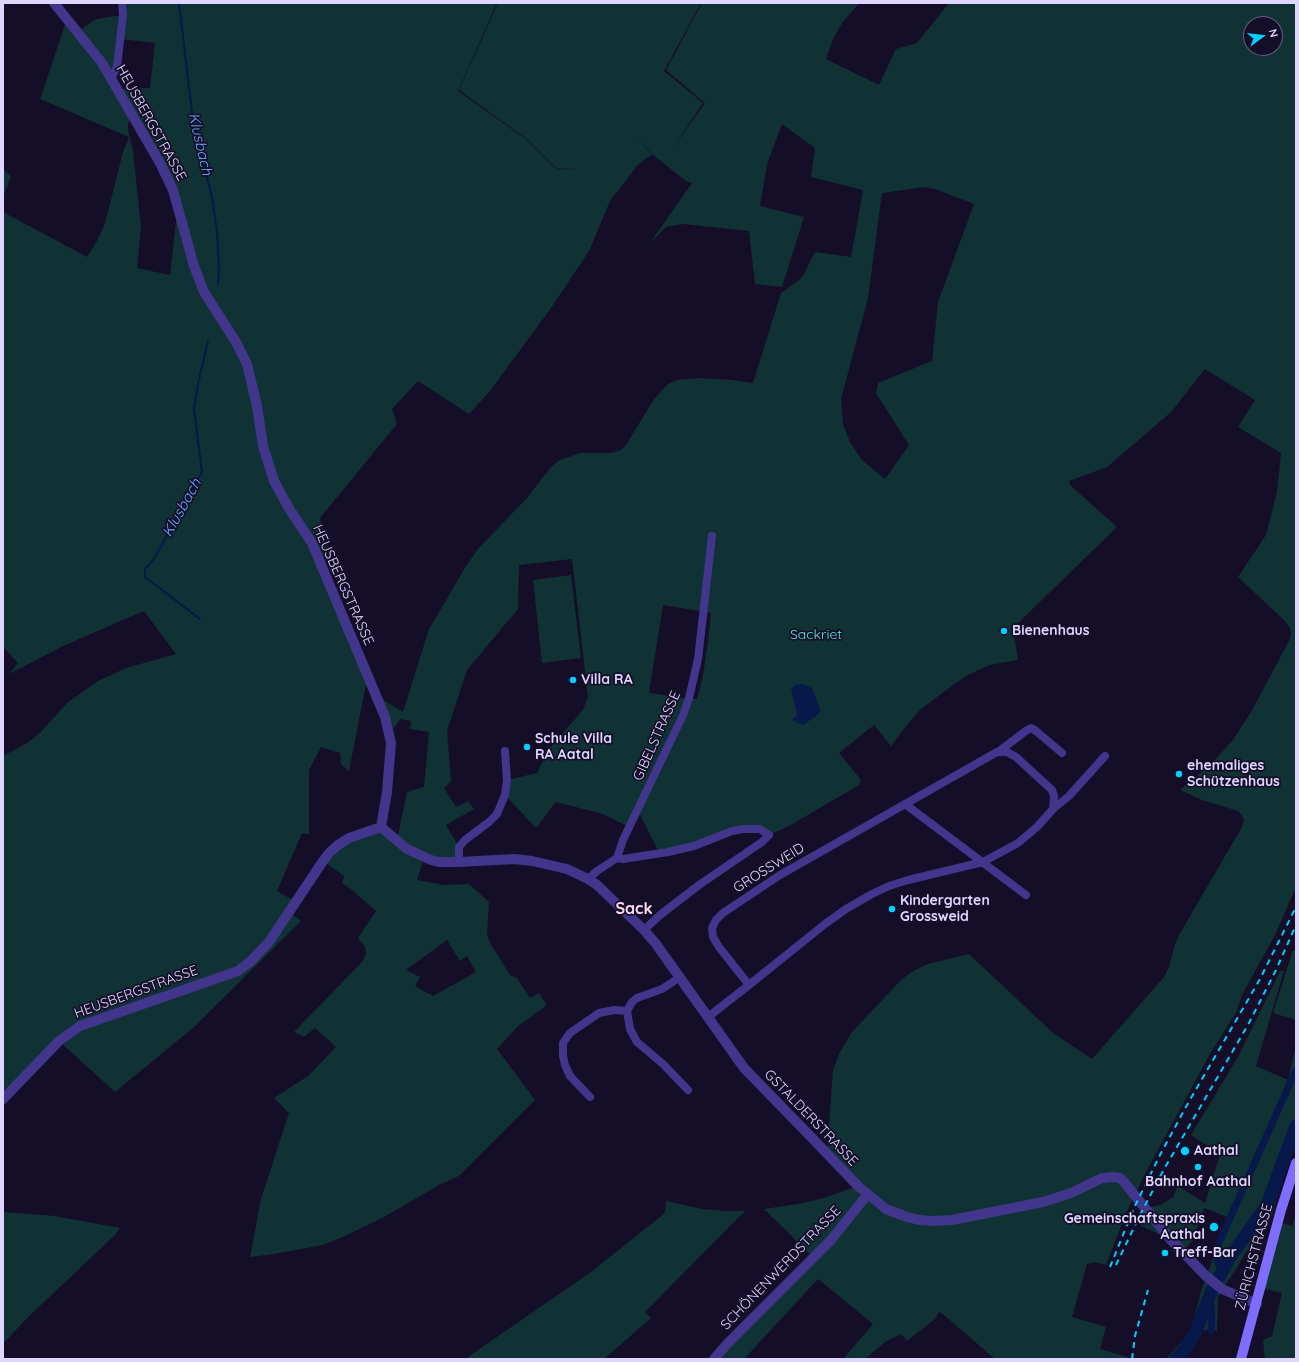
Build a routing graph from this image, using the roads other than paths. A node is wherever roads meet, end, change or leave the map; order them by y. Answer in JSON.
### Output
{"nodes":[{"id":1,"x":54,"y":3,"type":"edge"},
{"id":2,"x":122,"y":3,"type":"edge"},
{"id":3,"x":111,"y":78,"type":"junction"},
{"id":4,"x":712,"y":536,"type":"dead end"},
{"id":5,"x":504,"y":751,"type":"dead end"},
{"id":6,"x":997,"y":752,"type":"junction"},
{"id":7,"x":1062,"y":753,"type":"dead end"},
{"id":8,"x":1105,"y":756,"type":"dead end"},
{"id":9,"x":905,"y":804,"type":"junction"},
{"id":10,"x":1053,"y":809,"type":"junction"},
{"id":11,"x":382,"y":827,"type":"junction"},
{"id":12,"x":618,"y":858,"type":"junction"},
{"id":13,"x":459,"y":862,"type":"junction"},
{"id":14,"x":983,"y":862,"type":"junction"},
{"id":15,"x":588,"y":879,"type":"junction"},
{"id":16,"x":1026,"y":895,"type":"dead end"},
{"id":17,"x":644,"y":930,"type":"junction"},
{"id":18,"x":680,"y":977,"type":"junction"},
{"id":19,"x":749,"y":985,"type":"junction"},
{"id":20,"x":627,"y":1011,"type":"junction"},
{"id":21,"x":708,"y":1017,"type":"junction"},
{"id":22,"x":688,"y":1090,"type":"dead end"},
{"id":23,"x":590,"y":1097,"type":"dead end"},
{"id":24,"x":3,"y":1099,"type":"edge"},
{"id":25,"x":1296,"y":1163,"type":"edge"},
{"id":26,"x":867,"y":1195,"type":"junction"},
{"id":27,"x":1257,"y":1304,"type":"junction"},
{"id":28,"x":714,"y":1359,"type":"edge"},
{"id":29,"x":1241,"y":1359,"type":"edge"}],
"edges":[{"from":1,"to":3,"type":"street","name":"HEUSBERGSTRASSE"},
{"from":2,"to":3,"type":"street"},
{"from":3,"to":11,"type":"street","name":"HEUSBERGSTRASSE"},
{"from":4,"to":12,"type":"street","name":"GIBELSTRASSE"},
{"from":5,"to":13,"type":"street"},
{"from":6,"to":7,"type":"street","name":"GROSSWEID"},
{"from":6,"to":9,"type":"street","name":"GROSSWEID"},
{"from":6,"to":10,"type":"street"},
{"from":8,"to":10,"type":"street"},
{"from":9,"to":14,"type":"street"},
{"from":9,"to":19,"type":"street","name":"GROSSWEID"},
{"from":10,"to":14,"type":"street"},
{"from":11,"to":13,"type":"street","name":"GSTALDERSTRASSE"},
{"from":11,"to":24,"type":"street","name":"HEUSBERGSTRASSE"},
{"from":12,"to":15,"type":"street"},
{"from":12,"to":17,"type":"street"},
{"from":13,"to":15,"type":"street","name":"GSTALDERSTRASSE"},
{"from":14,"to":16,"type":"street"},
{"from":14,"to":19,"type":"street"},
{"from":15,"to":17,"type":"street","name":"GSTALDERSTRASSE"},
{"from":17,"to":18,"type":"street","name":"GSTALDERSTRASSE"},
{"from":18,"to":20,"type":"street"},
{"from":18,"to":21,"type":"street","name":"GSTALDERSTRASSE"},
{"from":19,"to":21,"type":"street"},
{"from":20,"to":22,"type":"street"},
{"from":20,"to":23,"type":"street"},
{"from":21,"to":26,"type":"street","name":"GSTALDERSTRASSE"},
{"from":25,"to":27,"type":"main road","name":"ZÜRICHSTRASSE"},
{"from":26,"to":27,"type":"street","name":"GSTALDERSTRASSE"},
{"from":26,"to":28,"type":"street","name":"SCHÖNENWERDSTRASSE"},
{"from":27,"to":29,"type":"main road","name":"ZÜRICHSTRASSE"}]}
